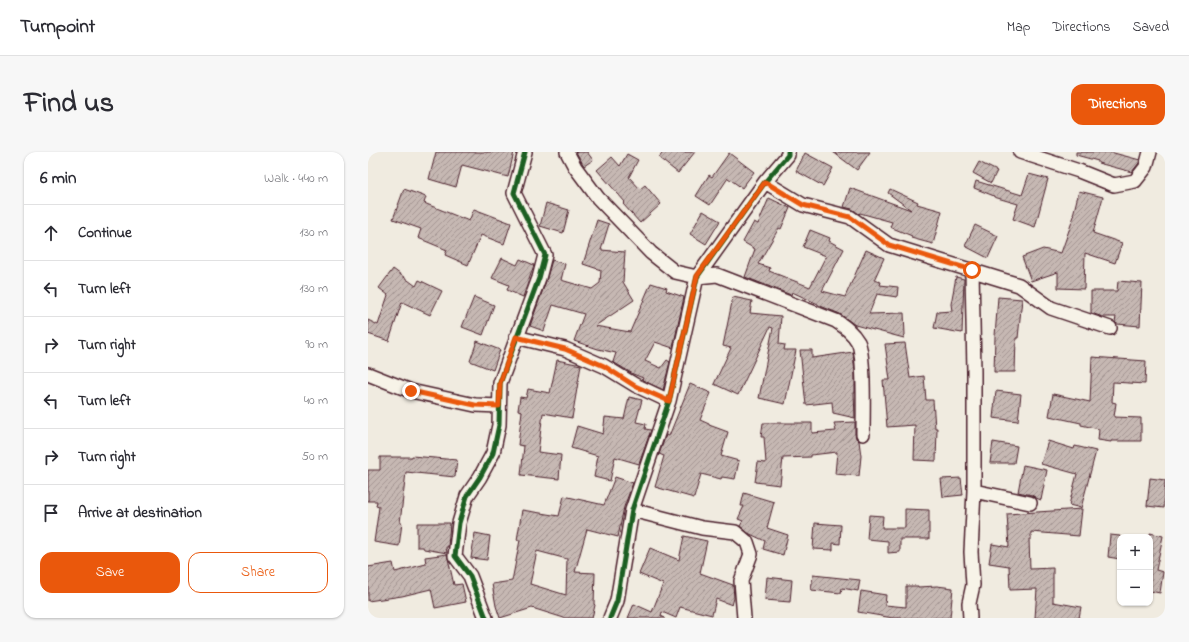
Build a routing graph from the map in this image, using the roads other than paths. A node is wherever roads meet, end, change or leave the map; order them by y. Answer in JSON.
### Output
{"nodes":[{"id":1,"x":525,"y":152,"type":"edge"},
{"id":2,"x":567,"y":152,"type":"edge"},
{"id":3,"x":788,"y":152,"type":"edge"},
{"id":4,"x":1020,"y":152,"type":"edge"},
{"id":5,"x":1150,"y":152,"type":"edge"},
{"id":6,"x":765,"y":182,"type":"junction"},
{"id":7,"x":972,"y":270,"type":"junction"},
{"id":8,"x":697,"y":276,"type":"junction"},
{"id":9,"x":1110,"y":328,"type":"dead end"},
{"id":10,"x":516,"y":337,"type":"junction"},
{"id":11,"x":368,"y":374,"type":"edge"},
{"id":12,"x":669,"y":401,"type":"junction"},
{"id":13,"x":499,"y":406,"type":"junction"},
{"id":14,"x":863,"y":434,"type":"dead end"},
{"id":15,"x":974,"y":491,"type":"junction"},
{"id":16,"x":1030,"y":503,"type":"dead end"},
{"id":17,"x":632,"y":510,"type":"junction"},
{"id":18,"x":486,"y":618,"type":"edge"},
{"id":19,"x":610,"y":618,"type":"edge"},
{"id":20,"x":744,"y":618,"type":"edge"},
{"id":21,"x":970,"y":618,"type":"edge"}],
"edges":[{"from":1,"to":10,"type":"street"},
{"from":2,"to":8,"type":"street"},
{"from":3,"to":6,"type":"street"},
{"from":4,"to":5,"type":"street"},
{"from":6,"to":7,"type":"street"},
{"from":6,"to":8,"type":"street"},
{"from":7,"to":9,"type":"street"},
{"from":7,"to":15,"type":"street"},
{"from":8,"to":12,"type":"street"},
{"from":8,"to":14,"type":"street"},
{"from":10,"to":12,"type":"street"},
{"from":10,"to":13,"type":"street"},
{"from":11,"to":13,"type":"street"},
{"from":12,"to":17,"type":"street"},
{"from":13,"to":18,"type":"street"},
{"from":15,"to":16,"type":"street"},
{"from":15,"to":21,"type":"street"},
{"from":17,"to":19,"type":"street"},
{"from":17,"to":20,"type":"street"}]}
